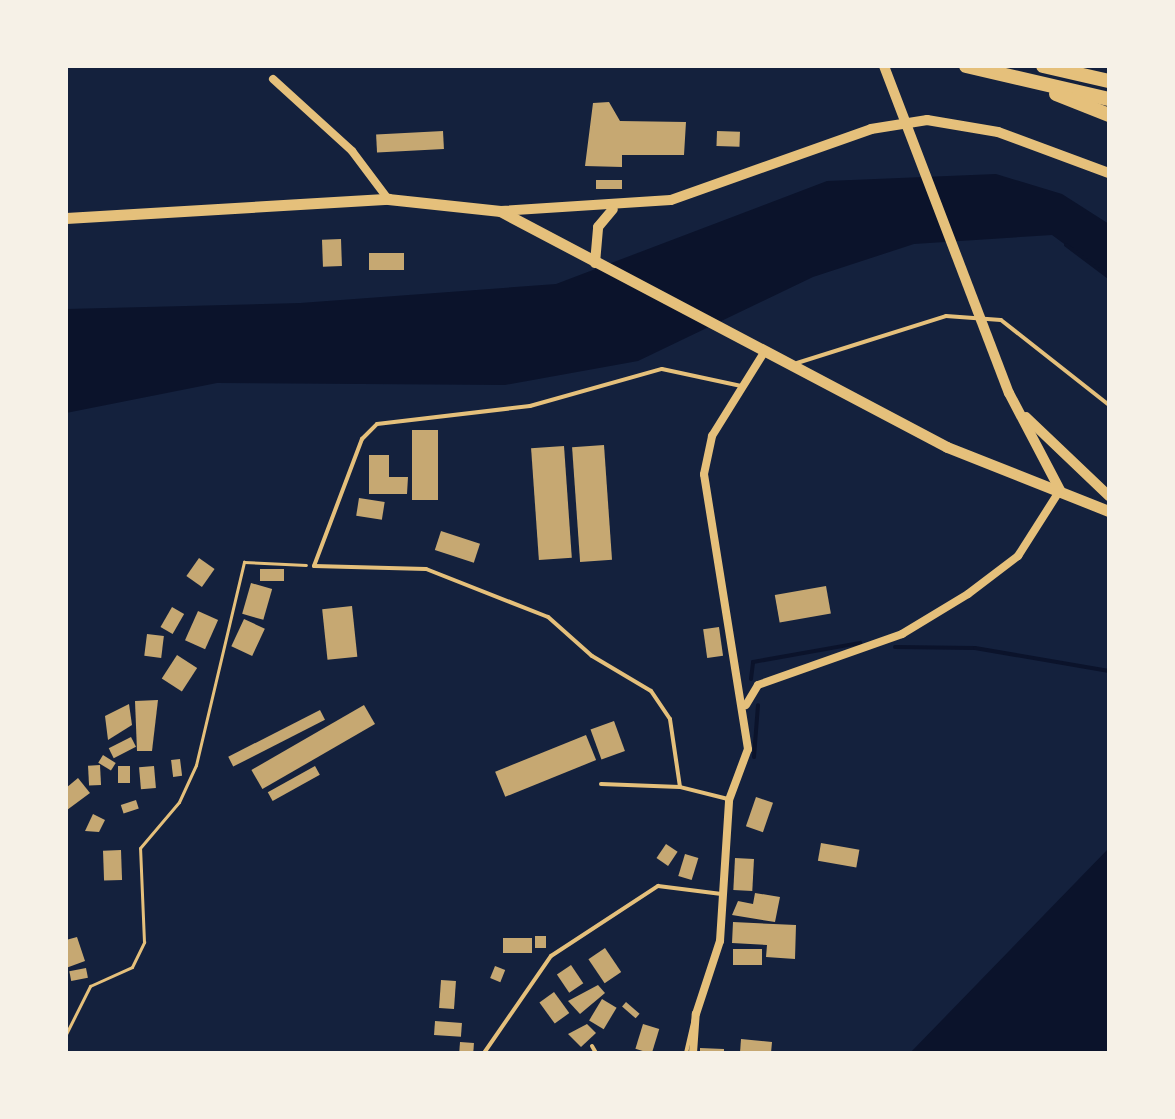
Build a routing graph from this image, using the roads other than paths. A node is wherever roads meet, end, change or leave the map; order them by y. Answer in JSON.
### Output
{"nodes":[{"id":1,"x":884,"y":66,"type":"edge"},
{"id":2,"x":966,"y":66,"type":"edge"},
{"id":3,"x":1043,"y":66,"type":"edge"},
{"id":4,"x":1015,"y":77,"type":"junction"},
{"id":5,"x":273,"y":79,"type":"dead end"},
{"id":6,"x":1109,"y":81,"type":"edge"},
{"id":7,"x":1109,"y":99,"type":"edge"},
{"id":8,"x":1109,"y":115,"type":"edge"},
{"id":9,"x":1109,"y":173,"type":"edge"},
{"id":10,"x":388,"y":199,"type":"junction"},
{"id":11,"x":613,"y":209,"type":"junction"},
{"id":12,"x":500,"y":211,"type":"junction"},
{"id":13,"x":66,"y":218,"type":"edge"},
{"id":14,"x":595,"y":263,"type":"junction"},
{"id":15,"x":765,"y":351,"type":"junction"},
{"id":16,"x":791,"y":365,"type":"junction"},
{"id":17,"x":741,"y":386,"type":"junction"},
{"id":18,"x":1109,"y":405,"type":"edge"},
{"id":19,"x":1016,"y":407,"type":"junction"},
{"id":20,"x":1060,"y":490,"type":"junction"},
{"id":21,"x":1109,"y":496,"type":"edge"},
{"id":22,"x":1109,"y":511,"type":"edge"},
{"id":23,"x":746,"y":705,"type":"junction"},
{"id":24,"x":601,"y":784,"type":"dead end"},
{"id":25,"x":680,"y":787,"type":"junction"},
{"id":26,"x":729,"y":800,"type":"junction"},
{"id":27,"x":723,"y":894,"type":"junction"},
{"id":28,"x":696,"y":1014,"type":"junction"},
{"id":29,"x":592,"y":1046,"type":"dead end"},
{"id":30,"x":484,"y":1053,"type":"edge"},
{"id":31,"x":596,"y":1053,"type":"edge"},
{"id":32,"x":686,"y":1053,"type":"edge"},
{"id":33,"x":693,"y":1053,"type":"edge"}],
"edges":[{"from":1,"to":19,"type":"street"},
{"from":2,"to":4,"type":"highway"},
{"from":3,"to":6,"type":"highway"},
{"from":4,"to":7,"type":"highway"},
{"from":4,"to":8,"type":"highway"},
{"from":5,"to":10,"type":"street"},
{"from":9,"to":11,"type":"street"},
{"from":10,"to":12,"type":"main road"},
{"from":10,"to":13,"type":"main road"},
{"from":11,"to":12,"type":"street"},
{"from":11,"to":14,"type":"street"},
{"from":12,"to":14,"type":"main road"},
{"from":14,"to":15,"type":"main road"},
{"from":15,"to":16,"type":"main road"},
{"from":15,"to":17,"type":"street"},
{"from":16,"to":18,"type":"lane"},
{"from":16,"to":20,"type":"main road"},
{"from":17,"to":23,"type":"street"},
{"from":17,"to":25,"type":"lane"},
{"from":19,"to":20,"type":"street"},
{"from":19,"to":21,"type":"street"},
{"from":20,"to":22,"type":"main road"},
{"from":20,"to":23,"type":"street"},
{"from":23,"to":26,"type":"street"},
{"from":24,"to":25,"type":"lane"},
{"from":25,"to":26,"type":"lane"},
{"from":26,"to":27,"type":"street"},
{"from":27,"to":28,"type":"street"},
{"from":27,"to":30,"type":"lane"},
{"from":28,"to":32,"type":"lane"},
{"from":28,"to":33,"type":"street"},
{"from":29,"to":31,"type":"lane"}]}
